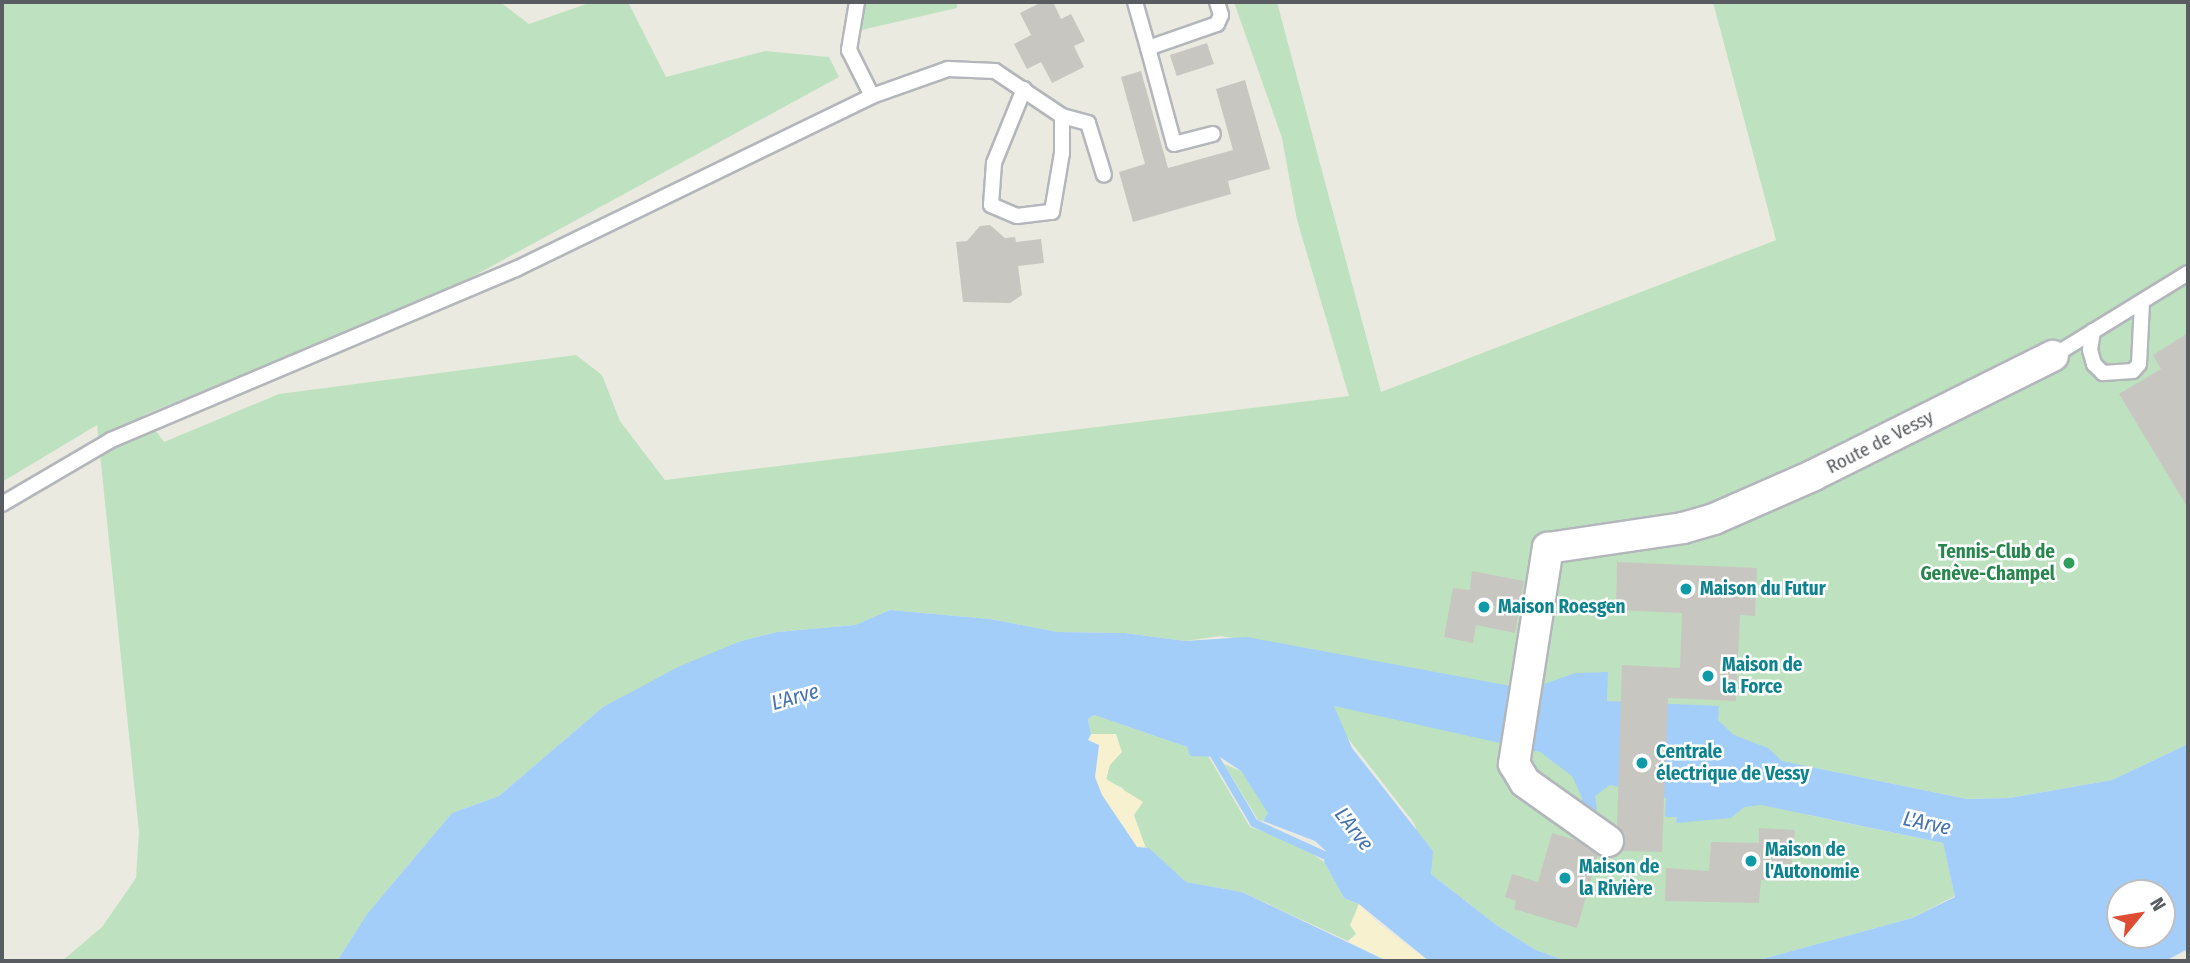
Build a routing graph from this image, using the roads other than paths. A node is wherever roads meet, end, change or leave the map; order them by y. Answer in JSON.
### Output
{"nodes":[{"id":1,"x":857,"y":2,"type":"edge"},
{"id":2,"x":1135,"y":2,"type":"edge"},
{"id":3,"x":1217,"y":2,"type":"edge"},
{"id":4,"x":1148,"y":48,"type":"junction"},
{"id":5,"x":1024,"y":89,"type":"junction"},
{"id":6,"x":872,"y":96,"type":"junction"},
{"id":7,"x":1062,"y":116,"type":"junction"},
{"id":8,"x":1213,"y":134,"type":"dead end"},
{"id":9,"x":1104,"y":175,"type":"dead end"},
{"id":10,"x":2188,"y":273,"type":"edge"},
{"id":11,"x":2142,"y":303,"type":"junction"},
{"id":12,"x":2093,"y":331,"type":"junction"},
{"id":13,"x":2053,"y":356,"type":"joint"},
{"id":14,"x":2,"y":504,"type":"edge"},
{"id":15,"x":1608,"y":841,"type":"dead end"}],
"edges":[{"from":1,"to":6,"type":"lane"},
{"from":2,"to":4,"type":"lane"},
{"from":3,"to":4,"type":"lane"},
{"from":4,"to":8,"type":"lane"},
{"from":5,"to":6,"type":"lane"},
{"from":5,"to":7,"type":"lane"},
{"from":5,"to":7,"type":"lane"},
{"from":6,"to":14,"type":"lane"},
{"from":7,"to":9,"type":"lane"},
{"from":10,"to":11,"type":"lane","name":"Route de Vessy"},
{"from":11,"to":12,"type":"lane","name":"Route de Vessy"},
{"from":11,"to":12,"type":"lane"},
{"from":12,"to":13,"type":"lane","name":"Route de Vessy"},
{"from":13,"to":15,"type":"street","name":"Route de Vessy"}]}
